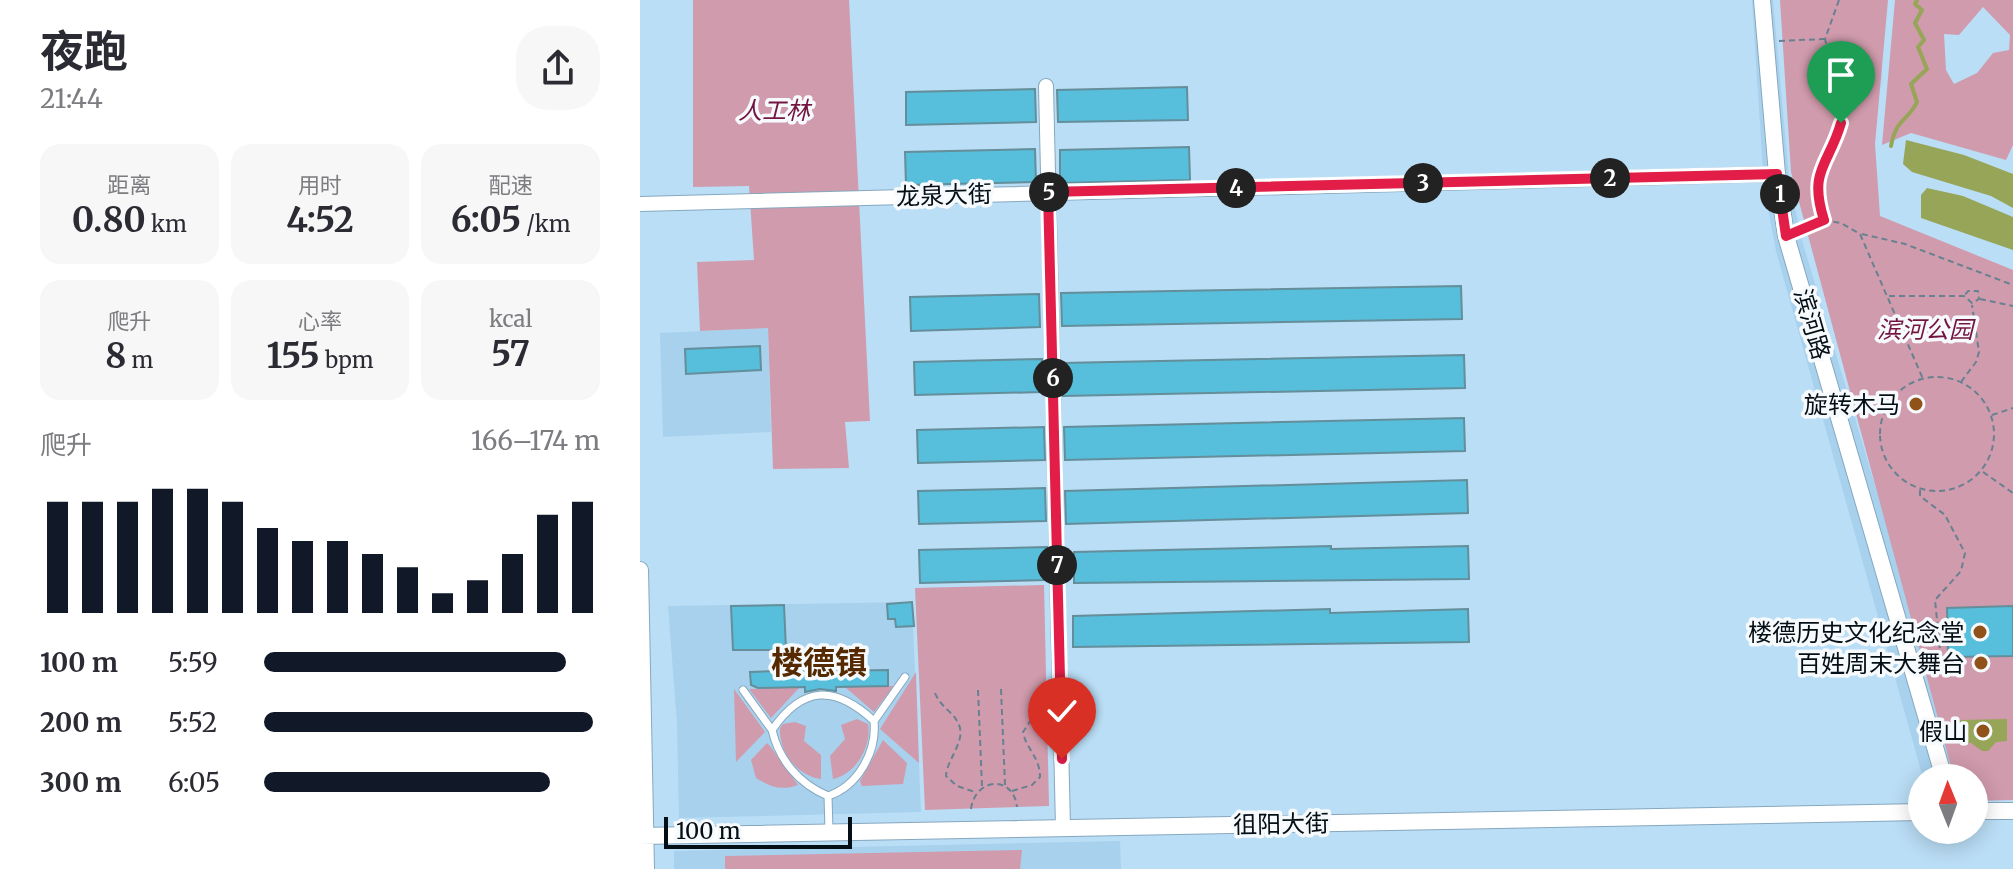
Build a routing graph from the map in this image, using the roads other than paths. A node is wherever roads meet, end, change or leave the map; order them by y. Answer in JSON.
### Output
{"nodes":[{"id":1,"x":1762,"y":0,"type":"edge"},
{"id":2,"x":1046,"y":86,"type":"dead end"},
{"id":3,"x":1777,"y":174,"type":"junction"},
{"id":4,"x":1048,"y":192,"type":"junction"},
{"id":5,"x":640,"y":204,"type":"edge"},
{"id":6,"x":640,"y":570,"type":"edge"},
{"id":7,"x":905,"y":677,"type":"dead end"},
{"id":8,"x":743,"y":690,"type":"dead end"},
{"id":9,"x":874,"y":721,"type":"junction"},
{"id":10,"x":772,"y":730,"type":"junction"},
{"id":11,"x":1940,"y":764,"type":"edge"},
{"id":12,"x":828,"y":796,"type":"junction"},
{"id":13,"x":1988,"y":811,"type":"edge"},
{"id":14,"x":2013,"y":811,"type":"edge"},
{"id":15,"x":1908,"y":812,"type":"edge"},
{"id":16,"x":1063,"y":828,"type":"junction"},
{"id":17,"x":829,"y":834,"type":"junction"},
{"id":18,"x":642,"y":836,"type":"edge"},
{"id":19,"x":646,"y":869,"type":"edge"}],
"edges":[{"from":1,"to":3,"type":"street","name":"滨河路"},
{"from":2,"to":4,"type":"street"},
{"from":3,"to":4,"type":"street","name":"龙泉大街"},
{"from":3,"to":11,"type":"street","name":"滨河路"},
{"from":4,"to":5,"type":"street","name":"龙泉大街"},
{"from":4,"to":16,"type":"street"},
{"from":6,"to":18,"type":"street"},
{"from":7,"to":9,"type":"lane"},
{"from":8,"to":10,"type":"lane"},
{"from":9,"to":10,"type":"lane"},
{"from":9,"to":12,"type":"lane"},
{"from":10,"to":12,"type":"lane"},
{"from":12,"to":17,"type":"lane"},
{"from":13,"to":14,"type":"street"},
{"from":15,"to":16,"type":"street","name":"徂阳大街"},
{"from":16,"to":17,"type":"street","name":"徂阳大街"},
{"from":17,"to":18,"type":"street","name":"徂阳大街"},
{"from":18,"to":19,"type":"street"}]}
